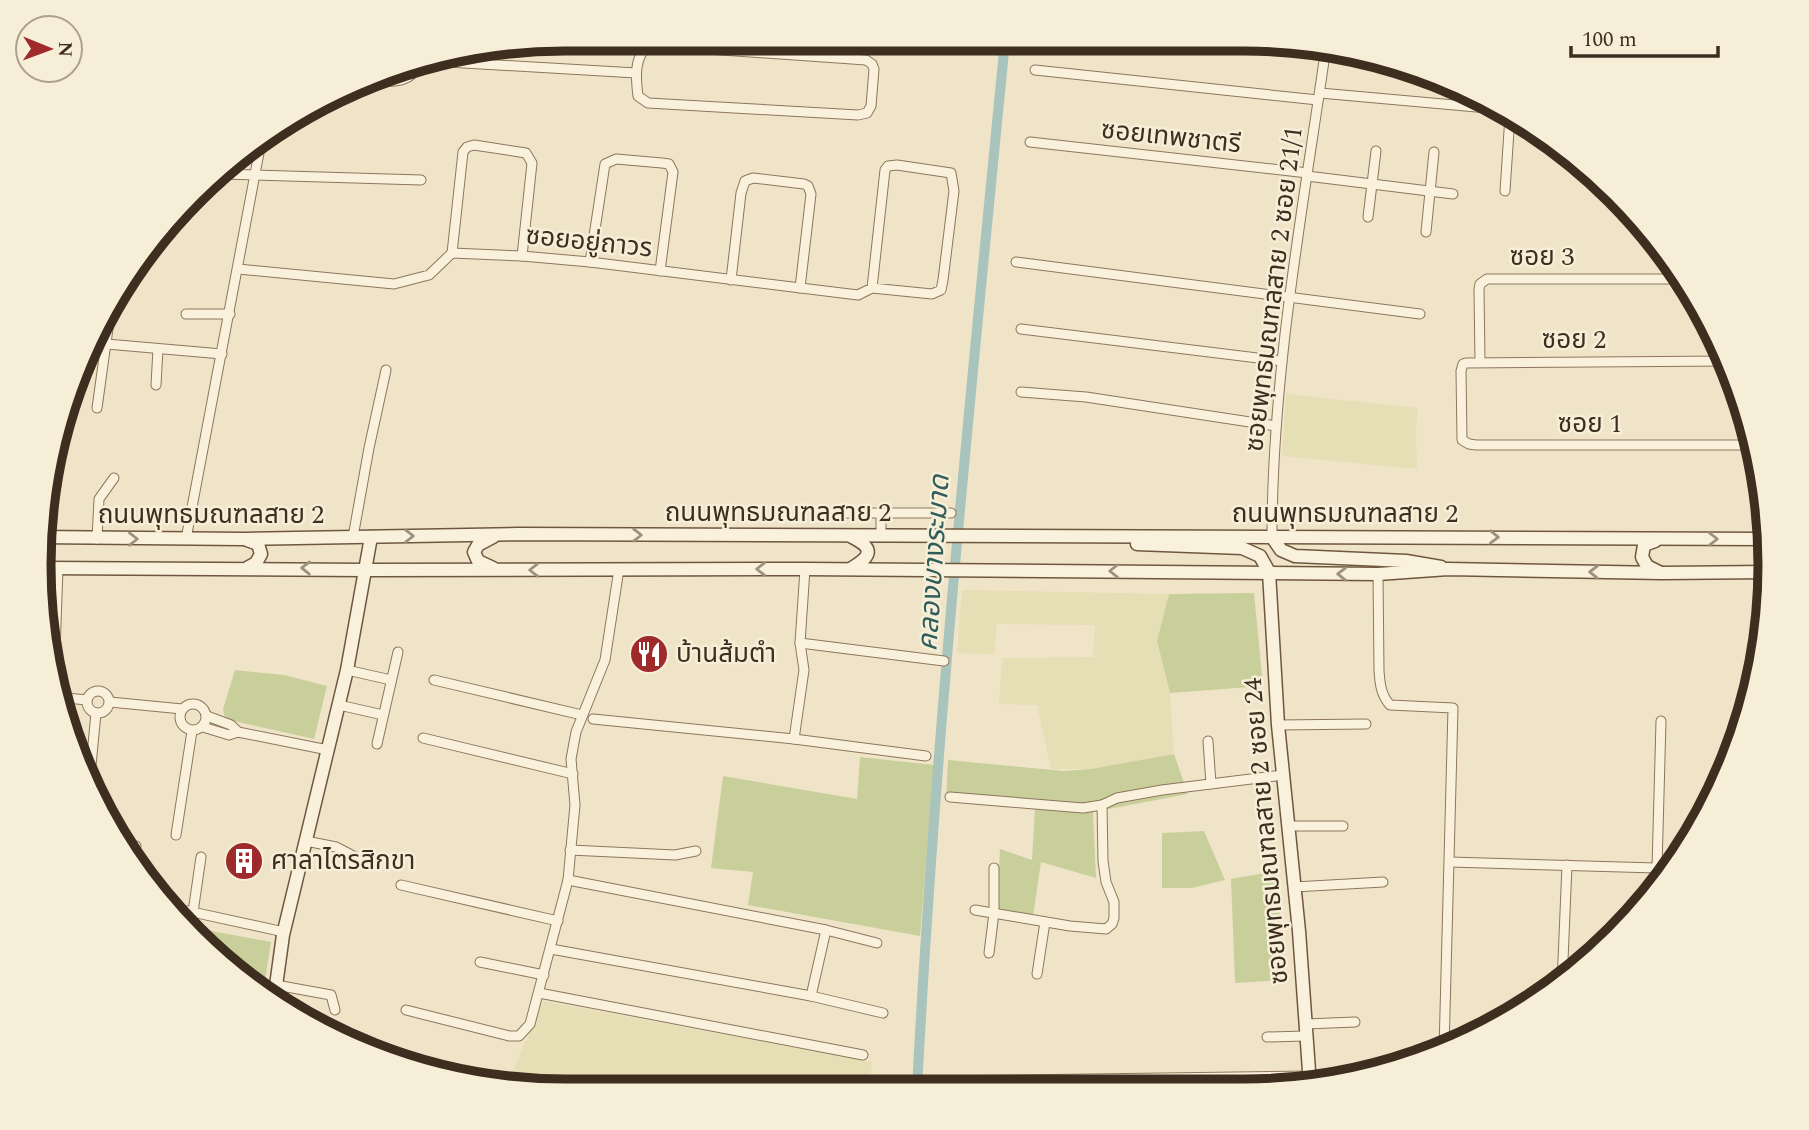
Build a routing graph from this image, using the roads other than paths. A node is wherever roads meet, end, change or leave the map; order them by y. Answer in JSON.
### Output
{"nodes":[{"id":1,"x":642,"y":51,"type":"edge"},
{"id":2,"x":739,"y":51,"type":"edge"},
{"id":3,"x":1325,"y":57,"type":"edge"},
{"id":4,"x":457,"y":63,"type":"edge"},
{"id":5,"x":1035,"y":70,"type":"dead end"},
{"id":6,"x":636,"y":73,"type":"junction"},
{"id":7,"x":414,"y":74,"type":"edge"},
{"id":8,"x":394,"y":80,"type":"edge"},
{"id":9,"x":1319,"y":96,"type":"junction"},
{"id":10,"x":1477,"y":107,"type":"edge"},
{"id":11,"x":1509,"y":125,"type":"edge"},
{"id":12,"x":1030,"y":142,"type":"dead end"},
{"id":13,"x":260,"y":151,"type":"edge"},
{"id":14,"x":1376,"y":151,"type":"dead end"},
{"id":15,"x":1434,"y":152,"type":"dead end"},
{"id":16,"x":232,"y":173,"type":"edge"},
{"id":17,"x":256,"y":173,"type":"junction"},
{"id":18,"x":1307,"y":174,"type":"junction"},
{"id":19,"x":421,"y":180,"type":"dead end"},
{"id":20,"x":1372,"y":183,"type":"junction"},
{"id":21,"x":1429,"y":191,"type":"junction"},
{"id":22,"x":1505,"y":191,"type":"dead end"},
{"id":23,"x":1453,"y":194,"type":"dead end"},
{"id":24,"x":1368,"y":217,"type":"dead end"},
{"id":25,"x":1426,"y":232,"type":"dead end"},
{"id":26,"x":452,"y":253,"type":"junction"},
{"id":27,"x":522,"y":256,"type":"junction"},
{"id":28,"x":590,"y":262,"type":"junction"},
{"id":29,"x":1016,"y":262,"type":"dead end"},
{"id":30,"x":238,"y":269,"type":"junction"},
{"id":31,"x":660,"y":271,"type":"junction"},
{"id":32,"x":1672,"y":279,"type":"edge"},
{"id":33,"x":732,"y":280,"type":"junction"},
{"id":34,"x":800,"y":288,"type":"junction"},
{"id":35,"x":872,"y":288,"type":"junction"},
{"id":36,"x":1290,"y":297,"type":"junction"},
{"id":37,"x":186,"y":314,"type":"dead end"},
{"id":38,"x":230,"y":314,"type":"junction"},
{"id":39,"x":1420,"y":314,"type":"dead end"},
{"id":40,"x":1021,"y":329,"type":"dead end"},
{"id":41,"x":108,"y":331,"type":"edge"},
{"id":42,"x":101,"y":344,"type":"edge"},
{"id":43,"x":106,"y":344,"type":"junction"},
{"id":44,"x":158,"y":349,"type":"junction"},
{"id":45,"x":222,"y":354,"type":"junction"},
{"id":46,"x":1282,"y":361,"type":"junction"},
{"id":47,"x":1716,"y":361,"type":"edge"},
{"id":48,"x":1480,"y":362,"type":"junction"},
{"id":49,"x":386,"y":370,"type":"dead end"},
{"id":50,"x":156,"y":385,"type":"dead end"},
{"id":51,"x":1021,"y":392,"type":"dead end"},
{"id":52,"x":97,"y":408,"type":"dead end"},
{"id":53,"x":1276,"y":426,"type":"junction"},
{"id":54,"x":1744,"y":445,"type":"edge"},
{"id":55,"x":114,"y":478,"type":"dead end"},
{"id":56,"x":824,"y":513,"type":"dead end"},
{"id":57,"x":881,"y":513,"type":"junction"},
{"id":58,"x":951,"y":513,"type":"dead end"},
{"id":59,"x":496,"y":536,"type":"junction"},
{"id":60,"x":881,"y":536,"type":"junction"},
{"id":61,"x":52,"y":537,"type":"edge"},
{"id":62,"x":353,"y":537,"type":"junction"},
{"id":63,"x":371,"y":537,"type":"junction"},
{"id":64,"x":852,"y":537,"type":"junction"},
{"id":65,"x":1103,"y":537,"type":"junction"},
{"id":66,"x":1272,"y":537,"type":"junction"},
{"id":67,"x":97,"y":539,"type":"junction"},
{"id":68,"x":186,"y":539,"type":"junction"},
{"id":69,"x":243,"y":539,"type":"junction"},
{"id":70,"x":1757,"y":539,"type":"edge"},
{"id":71,"x":1659,"y":540,"type":"junction"},
{"id":72,"x":51,"y":568,"type":"edge"},
{"id":73,"x":58,"y":568,"type":"junction"},
{"id":74,"x":247,"y":568,"type":"junction"},
{"id":75,"x":619,"y":569,"type":"junction"},
{"id":76,"x":805,"y":569,"type":"junction"},
{"id":77,"x":850,"y":569,"type":"junction"},
{"id":78,"x":1448,"y":569,"type":"junction"},
{"id":79,"x":365,"y":570,"type":"junction"},
{"id":80,"x":497,"y":570,"type":"junction"},
{"id":81,"x":1269,"y":572,"type":"junction"},
{"id":82,"x":1758,"y":572,"type":"edge"},
{"id":83,"x":1662,"y":573,"type":"junction"},
{"id":84,"x":1378,"y":574,"type":"junction"},
{"id":85,"x":56,"y":635,"type":"edge"},
{"id":86,"x":800,"y":643,"type":"junction"},
{"id":87,"x":398,"y":652,"type":"dead end"},
{"id":88,"x":944,"y":661,"type":"dead end"},
{"id":89,"x":347,"y":670,"type":"junction"},
{"id":90,"x":391,"y":680,"type":"junction"},
{"id":91,"x":434,"y":680,"type":"dead end"},
{"id":92,"x":68,"y":698,"type":"edge"},
{"id":93,"x":87,"y":700,"type":"junction"},
{"id":94,"x":110,"y":702,"type":"junction"},
{"id":95,"x":339,"y":705,"type":"junction"},
{"id":96,"x":182,"y":709,"type":"junction"},
{"id":97,"x":96,"y":713,"type":"junction"},
{"id":98,"x":383,"y":715,"type":"junction"},
{"id":99,"x":582,"y":715,"type":"junction"},
{"id":100,"x":206,"y":716,"type":"junction"},
{"id":101,"x":593,"y":719,"type":"dead end"},
{"id":102,"x":1661,"y":721,"type":"dead end"},
{"id":103,"x":1366,"y":724,"type":"dead end"},
{"id":104,"x":1278,"y":725,"type":"junction"},
{"id":105,"x":203,"y":727,"type":"junction"},
{"id":106,"x":192,"y":731,"type":"junction"},
{"id":107,"x":238,"y":732,"type":"junction"},
{"id":108,"x":423,"y":738,"type":"dead end"},
{"id":109,"x":794,"y":739,"type":"junction"},
{"id":110,"x":1208,"y":741,"type":"dead end"},
{"id":111,"x":377,"y":744,"type":"dead end"},
{"id":112,"x":328,"y":750,"type":"junction"},
{"id":113,"x":926,"y":756,"type":"dead end"},
{"id":114,"x":91,"y":764,"type":"edge"},
{"id":115,"x":573,"y":774,"type":"junction"},
{"id":116,"x":1283,"y":775,"type":"junction"},
{"id":117,"x":1211,"y":784,"type":"junction"},
{"id":118,"x":950,"y":797,"type":"dead end"},
{"id":119,"x":1102,"y":804,"type":"junction"},
{"id":120,"x":1288,"y":826,"type":"junction"},
{"id":121,"x":1343,"y":826,"type":"dead end"},
{"id":122,"x":176,"y":835,"type":"dead end"},
{"id":123,"x":306,"y":841,"type":"junction"},
{"id":124,"x":570,"y":850,"type":"junction"},
{"id":125,"x":696,"y":851,"type":"dead end"},
{"id":126,"x":201,"y":857,"type":"dead end"},
{"id":127,"x":363,"y":861,"type":"dead end"},
{"id":128,"x":1450,"y":862,"type":"junction"},
{"id":129,"x":1567,"y":865,"type":"junction"},
{"id":130,"x":994,"y":868,"type":"dead end"},
{"id":131,"x":1657,"y":868,"type":"joint"},
{"id":132,"x":568,"y":880,"type":"junction"},
{"id":133,"x":1382,"y":882,"type":"dead end"},
{"id":134,"x":401,"y":885,"type":"dead end"},
{"id":135,"x":1294,"y":887,"type":"junction"},
{"id":136,"x":184,"y":910,"type":"edge"},
{"id":137,"x":975,"y":910,"type":"dead end"},
{"id":138,"x":193,"y":912,"type":"junction"},
{"id":139,"x":994,"y":913,"type":"junction"},
{"id":140,"x":192,"y":919,"type":"edge"},
{"id":141,"x":558,"y":921,"type":"junction"},
{"id":142,"x":1045,"y":922,"type":"junction"},
{"id":143,"x":826,"y":930,"type":"junction"},
{"id":144,"x":284,"y":932,"type":"junction"},
{"id":145,"x":877,"y":943,"type":"dead end"},
{"id":146,"x":551,"y":949,"type":"junction"},
{"id":147,"x":989,"y":953,"type":"dead end"},
{"id":148,"x":480,"y":962,"type":"dead end"},
{"id":149,"x":1563,"y":968,"type":"edge"},
{"id":150,"x":1037,"y":974,"type":"dead end"},
{"id":151,"x":544,"y":975,"type":"junction"},
{"id":152,"x":276,"y":985,"type":"junction"},
{"id":153,"x":275,"y":990,"type":"edge"},
{"id":154,"x":539,"y":993,"type":"junction"},
{"id":155,"x":811,"y":996,"type":"junction"},
{"id":156,"x":335,"y":1010,"type":"dead end"},
{"id":157,"x":406,"y":1010,"type":"dead end"},
{"id":158,"x":883,"y":1013,"type":"dead end"},
{"id":159,"x":1355,"y":1022,"type":"dead end"},
{"id":160,"x":1306,"y":1030,"type":"junction"},
{"id":161,"x":1267,"y":1037,"type":"dead end"},
{"id":162,"x":1444,"y":1038,"type":"edge"},
{"id":163,"x":863,"y":1055,"type":"dead end"},
{"id":164,"x":1310,"y":1075,"type":"edge"}],
"edges":[{"from":1,"to":6,"type":"street"},
{"from":2,"to":6,"type":"street"},
{"from":3,"to":9,"type":"street","name":"ซอยพุทธมณฑลสาย 2 ซอย 21/1"},
{"from":4,"to":6,"type":"street"},
{"from":5,"to":9,"type":"street"},
{"from":7,"to":8,"type":"street"},
{"from":9,"to":10,"type":"street"},
{"from":9,"to":18,"type":"street","name":"ซอยพุทธมณฑลสาย 2 ซอย 21/1"},
{"from":11,"to":22,"type":"street"},
{"from":12,"to":18,"type":"street","name":"ซอยเทพชาตรี"},
{"from":13,"to":17,"type":"street"},
{"from":14,"to":20,"type":"street"},
{"from":15,"to":21,"type":"street"},
{"from":16,"to":17,"type":"street"},
{"from":17,"to":19,"type":"street"},
{"from":17,"to":30,"type":"street"},
{"from":18,"to":20,"type":"street","name":"ซอยเทพชาตรี"},
{"from":18,"to":36,"type":"street","name":"ซอยพุทธมณฑลสาย 2 ซอย 21/1"},
{"from":20,"to":21,"type":"street","name":"ซอยเทพชาตรี"},
{"from":20,"to":24,"type":"street"},
{"from":21,"to":23,"type":"street","name":"ซอยเทพชาตรี"},
{"from":21,"to":25,"type":"street"},
{"from":26,"to":27,"type":"street","name":"ซอยอยู่ถาวร"},
{"from":26,"to":27,"type":"street"},
{"from":26,"to":30,"type":"street"},
{"from":27,"to":28,"type":"street","name":"ซอยอยู่ถาวร"},
{"from":28,"to":31,"type":"street","name":"ซอยอยู่ถาวร"},
{"from":28,"to":31,"type":"street"},
{"from":29,"to":36,"type":"street"},
{"from":30,"to":38,"type":"street"},
{"from":31,"to":33,"type":"street","name":"ซอยอยู่ถาวร"},
{"from":32,"to":48,"type":"street","name":"ซอย 3"},
{"from":33,"to":34,"type":"street","name":"ซอยอยู่ถาวร"},
{"from":33,"to":34,"type":"street"},
{"from":34,"to":35,"type":"street","name":"ซอยอยู่ถาวร"},
{"from":35,"to":35,"type":"street","name":"ซอยอยู่ถาวร"},
{"from":36,"to":39,"type":"street"},
{"from":36,"to":46,"type":"street","name":"ซอยพุทธมณฑลสาย 2 ซอย 21/1"},
{"from":37,"to":38,"type":"street"},
{"from":38,"to":45,"type":"street"},
{"from":40,"to":46,"type":"street"},
{"from":41,"to":43,"type":"street"},
{"from":42,"to":43,"type":"street"},
{"from":43,"to":44,"type":"street"},
{"from":43,"to":52,"type":"street"},
{"from":44,"to":45,"type":"street"},
{"from":44,"to":50,"type":"street"},
{"from":45,"to":68,"type":"street"},
{"from":46,"to":53,"type":"street","name":"ซอยพุทธมณฑลสาย 2 ซอย 21/1"},
{"from":47,"to":48,"type":"street","name":"ซอย 2"},
{"from":48,"to":54,"type":"street","name":"ซอย 1"},
{"from":49,"to":62,"type":"street"},
{"from":51,"to":53,"type":"street"},
{"from":53,"to":66,"type":"street","name":"ซอยพุทธมณฑลสาย 2 ซอย 21/1"},
{"from":55,"to":67,"type":"street"},
{"from":56,"to":57,"type":"street"},
{"from":57,"to":58,"type":"street"},
{"from":57,"to":60,"type":"street"},
{"from":63,"to":59,"type":"main road","name":"ถนนพุทธมณฑลสาย 2","one_way":true},
{"from":59,"to":64,"type":"main road","name":"ถนนพุทธมณฑลสาย 2","one_way":true},
{"from":59,"to":80,"type":"main road"},
{"from":60,"to":64,"type":"main road","name":"ถนนพุทธมณฑลสาย 2"},
{"from":60,"to":65,"type":"main road","name":"ถนนพุทธมณฑลสาย 2"},
{"from":61,"to":67,"type":"main road","name":"ถนนพุทธมณฑลสาย 2"},
{"from":62,"to":63,"type":"main road","name":"ถนนพุทธมณฑลสาย 2"},
{"from":62,"to":69,"type":"main road","name":"ถนนพุทธมณฑลสาย 2"},
{"from":63,"to":79,"type":"main road"},
{"from":64,"to":77,"type":"main road"},
{"from":65,"to":66,"type":"main road","name":"ถนนพุทธมณฑลสาย 2"},
{"from":65,"to":81,"type":"main road"},
{"from":66,"to":71,"type":"main road","name":"ถนนพุทธมณฑลสาย 2","one_way":true},
{"from":66,"to":78,"type":"main road"},
{"from":67,"to":68,"type":"main road","name":"ถนนพุทธมณฑลสาย 2","one_way":true},
{"from":68,"to":69,"type":"main road","name":"ถนนพุทธมณฑลสาย 2"},
{"from":69,"to":74,"type":"main road"},
{"from":71,"to":70,"type":"main road","name":"ถนนพุทธมณฑลสาย 2","one_way":true},
{"from":71,"to":83,"type":"main road"},
{"from":72,"to":73,"type":"main road","name":"ถนนพุทธมณฑลสาย 2"},
{"from":73,"to":74,"type":"main road","name":"ถนนพุทธมณฑลสาย 2"},
{"from":73,"to":85,"type":"street"},
{"from":79,"to":74,"type":"main road","name":"ถนนพุทธมณฑลสาย 2","one_way":true},
{"from":76,"to":75,"type":"main road","name":"ถนนพุทธมณฑลสาย 2","one_way":true},
{"from":75,"to":80,"type":"main road","name":"ถนนพุทธมณฑลสาย 2","one_way":true},
{"from":75,"to":99,"type":"street"},
{"from":76,"to":77,"type":"main road","name":"ถนนพุทธมณฑลสาย 2"},
{"from":76,"to":86,"type":"street"},
{"from":81,"to":77,"type":"main road","name":"ถนนพุทธมณฑลสาย 2","one_way":true},
{"from":83,"to":78,"type":"main road","name":"ถนนพุทธมณฑลสาย 2","one_way":true},
{"from":78,"to":84,"type":"main road","name":"ถนนพุทธมณฑลสาย 2"},
{"from":79,"to":80,"type":"main road","name":"ถนนพุทธมณฑลสาย 2"},
{"from":79,"to":89,"type":"main road"},
{"from":84,"to":81,"type":"main road","name":"ถนนพุทธมณฑลสาย 2","one_way":true},
{"from":81,"to":104,"type":"main road","name":"ซอยพุทธมณฑลสาย 2 ซอย 24"},
{"from":82,"to":83,"type":"main road","name":"ถนนพุทธมณฑลสาย 2"},
{"from":84,"to":128,"type":"street"},
{"from":86,"to":88,"type":"street"},
{"from":86,"to":109,"type":"street"},
{"from":87,"to":90,"type":"street"},
{"from":89,"to":90,"type":"street"},
{"from":89,"to":95,"type":"main road"},
{"from":90,"to":98,"type":"street"},
{"from":91,"to":99,"type":"street"},
{"from":92,"to":93,"type":"street"},
{"from":93,"to":94,"type":"street"},
{"from":93,"to":97,"type":"street"},
{"from":94,"to":96,"type":"street"},
{"from":94,"to":97,"type":"street"},
{"from":95,"to":98,"type":"street"},
{"from":95,"to":112,"type":"main road"},
{"from":96,"to":100,"type":"street"},
{"from":96,"to":106,"type":"street"},
{"from":97,"to":114,"type":"street"},
{"from":98,"to":111,"type":"street"},
{"from":99,"to":115,"type":"street"},
{"from":100,"to":105,"type":"street"},
{"from":100,"to":107,"type":"street"},
{"from":101,"to":109,"type":"street"},
{"from":102,"to":131,"type":"street"},
{"from":103,"to":104,"type":"street"},
{"from":104,"to":116,"type":"main road","name":"ซอยพุทธมณฑลสาย 2 ซอย 24"},
{"from":105,"to":106,"type":"street"},
{"from":105,"to":107,"type":"street"},
{"from":106,"to":122,"type":"street"},
{"from":107,"to":112,"type":"street"},
{"from":108,"to":115,"type":"street"},
{"from":109,"to":113,"type":"street"},
{"from":110,"to":117,"type":"street"},
{"from":112,"to":123,"type":"main road"},
{"from":115,"to":124,"type":"street"},
{"from":116,"to":117,"type":"street"},
{"from":116,"to":120,"type":"main road","name":"ซอยพุทธมณฑลสาย 2 ซอย 24"},
{"from":117,"to":119,"type":"street"},
{"from":118,"to":119,"type":"street"},
{"from":119,"to":142,"type":"street"},
{"from":120,"to":121,"type":"street"},
{"from":120,"to":135,"type":"main road","name":"ซอยพุทธมณฑลสาย 2 ซอย 24"},
{"from":123,"to":127,"type":"street"},
{"from":123,"to":144,"type":"main road"},
{"from":124,"to":125,"type":"street"},
{"from":124,"to":132,"type":"street"},
{"from":126,"to":138,"type":"street"},
{"from":128,"to":129,"type":"street"},
{"from":128,"to":162,"type":"street"},
{"from":129,"to":131,"type":"street"},
{"from":129,"to":149,"type":"street"},
{"from":130,"to":139,"type":"street"},
{"from":132,"to":141,"type":"street"},
{"from":132,"to":143,"type":"street"},
{"from":133,"to":135,"type":"street"},
{"from":134,"to":141,"type":"street"},
{"from":135,"to":160,"type":"main road","name":"ซอยพุทธมณฑลสาย 2 ซอย 24"},
{"from":136,"to":138,"type":"street"},
{"from":137,"to":139,"type":"street"},
{"from":138,"to":140,"type":"street"},
{"from":138,"to":144,"type":"street"},
{"from":139,"to":142,"type":"street"},
{"from":139,"to":147,"type":"street"},
{"from":141,"to":146,"type":"street"},
{"from":142,"to":150,"type":"street"},
{"from":143,"to":145,"type":"street"},
{"from":143,"to":155,"type":"street"},
{"from":144,"to":152,"type":"main road"},
{"from":146,"to":151,"type":"street"},
{"from":146,"to":155,"type":"street"},
{"from":148,"to":151,"type":"street"},
{"from":151,"to":154,"type":"street"},
{"from":152,"to":153,"type":"main road"},
{"from":152,"to":156,"type":"street"},
{"from":154,"to":157,"type":"street"},
{"from":154,"to":163,"type":"street"},
{"from":155,"to":158,"type":"street"},
{"from":159,"to":160,"type":"street"},
{"from":160,"to":161,"type":"street"},
{"from":160,"to":164,"type":"main road","name":"ซอยพุทธมณฑลสาย 2 ซอย 24"}]}
